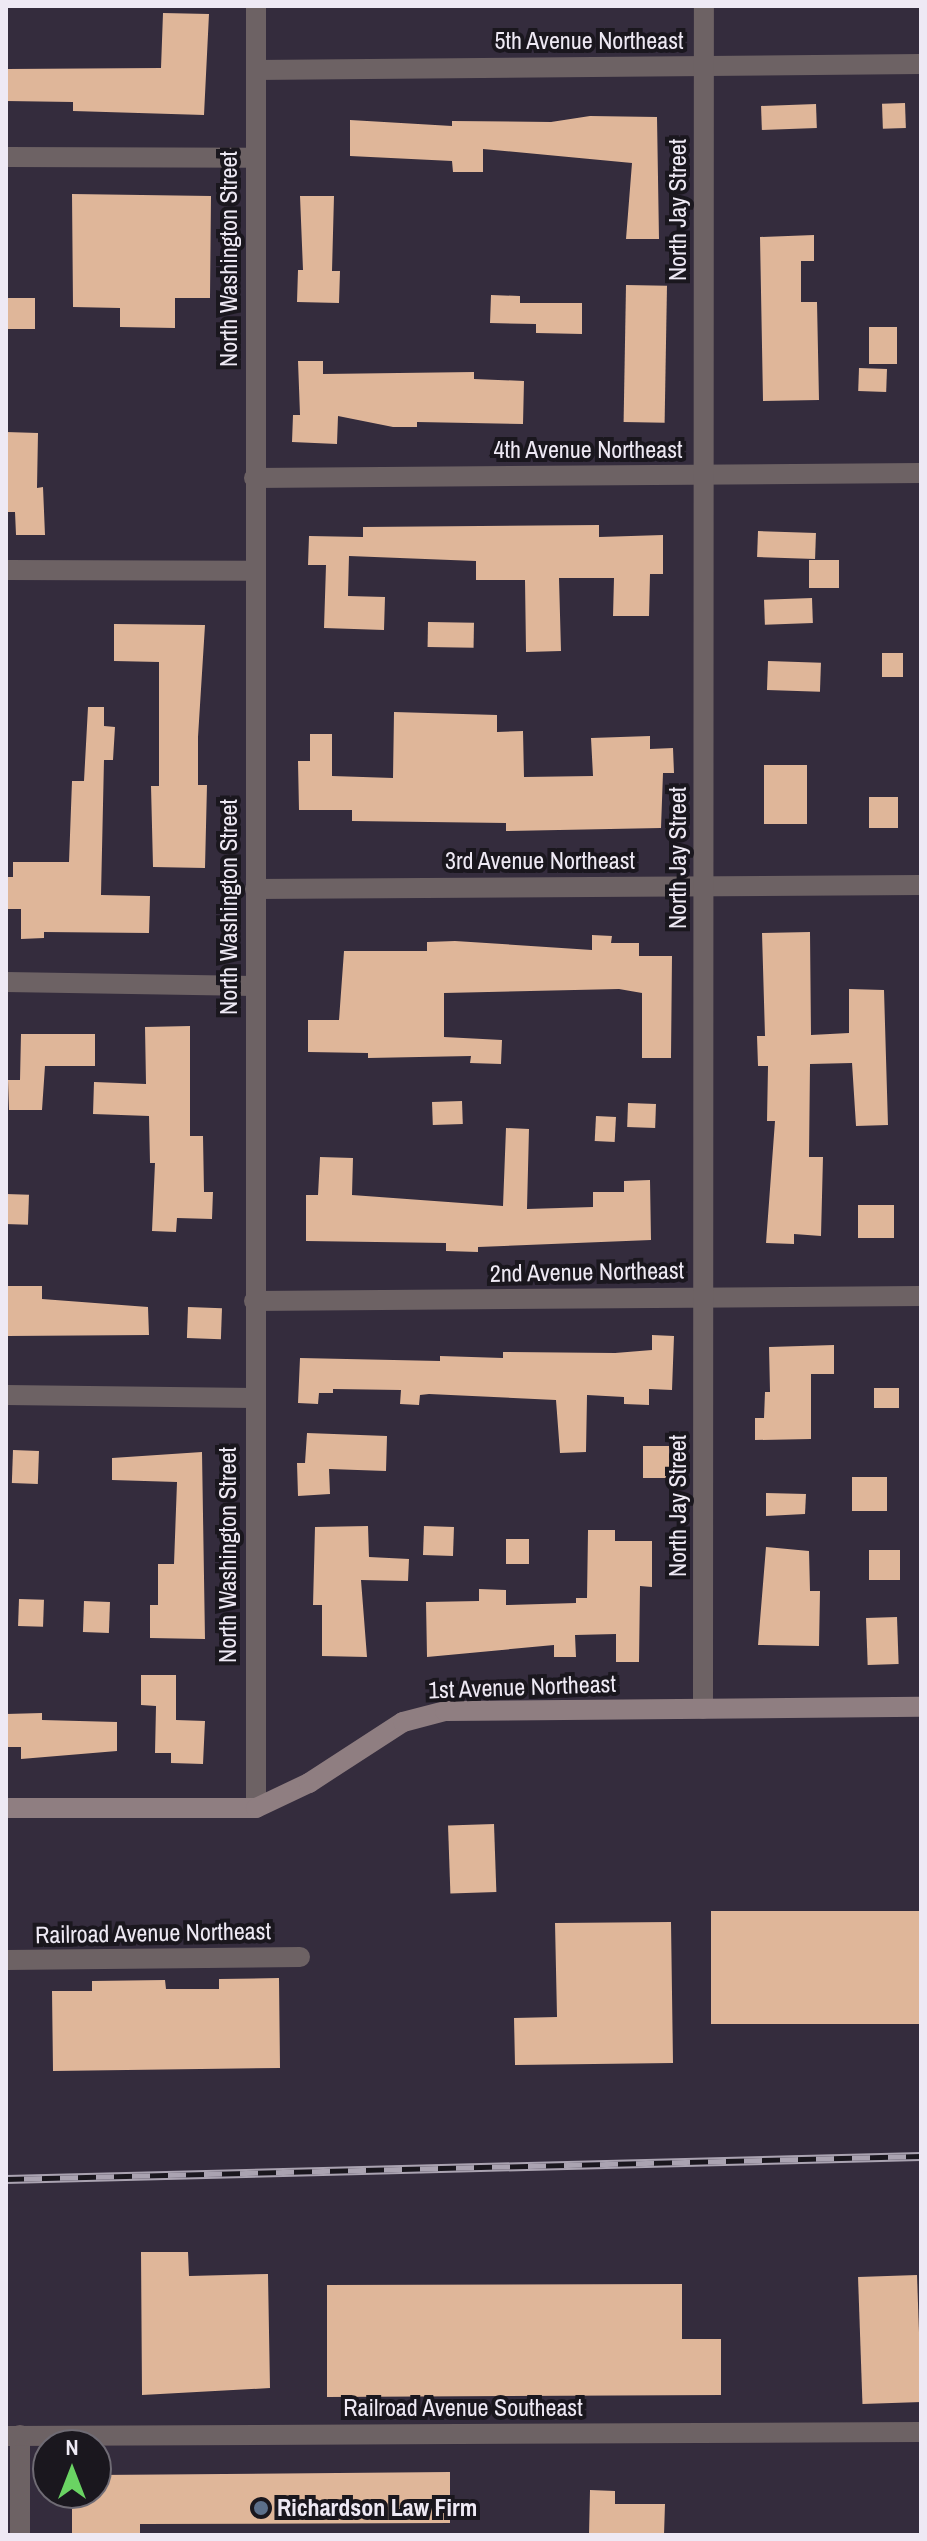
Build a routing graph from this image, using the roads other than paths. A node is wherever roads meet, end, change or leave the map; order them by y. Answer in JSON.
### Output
{"nodes":[{"id":1,"x":256,"y":6,"type":"edge"},
{"id":2,"x":704,"y":6,"type":"edge"},
{"id":3,"x":921,"y":64,"type":"edge"},
{"id":4,"x":705,"y":66,"type":"junction"},
{"id":5,"x":256,"y":70,"type":"junction"},
{"id":6,"x":6,"y":157,"type":"edge"},
{"id":7,"x":256,"y":158,"type":"junction"},
{"id":8,"x":921,"y":473,"type":"edge"},
{"id":9,"x":703,"y":475,"type":"junction"},
{"id":10,"x":254,"y":478,"type":"junction"},
{"id":11,"x":6,"y":570,"type":"edge"},
{"id":12,"x":254,"y":571,"type":"junction"},
{"id":13,"x":921,"y":885,"type":"edge"},
{"id":14,"x":704,"y":887,"type":"junction"},
{"id":15,"x":255,"y":889,"type":"junction"},
{"id":16,"x":6,"y":982,"type":"edge"},
{"id":17,"x":255,"y":986,"type":"junction"},
{"id":18,"x":703,"y":1296,"type":"junction"},
{"id":19,"x":921,"y":1296,"type":"edge"},
{"id":20,"x":254,"y":1301,"type":"junction"},
{"id":21,"x":6,"y":1395,"type":"edge"},
{"id":22,"x":254,"y":1398,"type":"junction"},
{"id":23,"x":921,"y":1707,"type":"edge"},
{"id":24,"x":703,"y":1709,"type":"junction"},
{"id":25,"x":6,"y":1808,"type":"edge"},
{"id":26,"x":256,"y":1808,"type":"junction"},
{"id":27,"x":300,"y":1957,"type":"dead end"},
{"id":28,"x":6,"y":1960,"type":"edge"},
{"id":29,"x":921,"y":2432,"type":"edge"},
{"id":30,"x":13,"y":2436,"type":"edge"},
{"id":31,"x":20,"y":2535,"type":"edge"}],
"edges":[{"from":1,"to":5,"type":"street","name":"North Washington Street"},
{"from":2,"to":4,"type":"street","name":"North Jay Street"},
{"from":3,"to":4,"type":"street","name":"5th Avenue Northeast"},
{"from":4,"to":5,"type":"street","name":"5th Avenue Northeast"},
{"from":4,"to":9,"type":"street","name":"North Jay Street"},
{"from":5,"to":7,"type":"street","name":"North Washington Street"},
{"from":6,"to":7,"type":"street"},
{"from":7,"to":10,"type":"street","name":"North Washington Street"},
{"from":8,"to":9,"type":"street","name":"4th Avenue Northeast"},
{"from":9,"to":10,"type":"street","name":"4th Avenue Northeast"},
{"from":9,"to":14,"type":"street","name":"North Jay Street"},
{"from":10,"to":12,"type":"street","name":"North Washington Street"},
{"from":11,"to":12,"type":"street"},
{"from":12,"to":15,"type":"street","name":"North Washington Street"},
{"from":13,"to":14,"type":"street","name":"3rd Avenue Northeast"},
{"from":14,"to":15,"type":"street","name":"3rd Avenue Northeast"},
{"from":14,"to":18,"type":"street","name":"North Jay Street"},
{"from":15,"to":17,"type":"street","name":"North Washington Street"},
{"from":16,"to":17,"type":"street"},
{"from":17,"to":20,"type":"street","name":"North Washington Street"},
{"from":18,"to":19,"type":"street","name":"2nd Avenue Northeast"},
{"from":18,"to":20,"type":"street","name":"2nd Avenue Northeast"},
{"from":18,"to":24,"type":"street","name":"North Jay Street"},
{"from":20,"to":22,"type":"street","name":"North Washington Street"},
{"from":21,"to":22,"type":"street"},
{"from":22,"to":26,"type":"street","name":"North Washington Street"},
{"from":23,"to":24,"type":"street","name":"1st Avenue Northeast"},
{"from":24,"to":26,"type":"street","name":"1st Avenue Northeast"},
{"from":25,"to":26,"type":"street","name":"1st Avenue Northeast"},
{"from":27,"to":28,"type":"street","name":"Railroad Avenue Northeast"},
{"from":29,"to":30,"type":"street","name":"Railroad Avenue Southeast"},
{"from":30,"to":31,"type":"street"}]}
